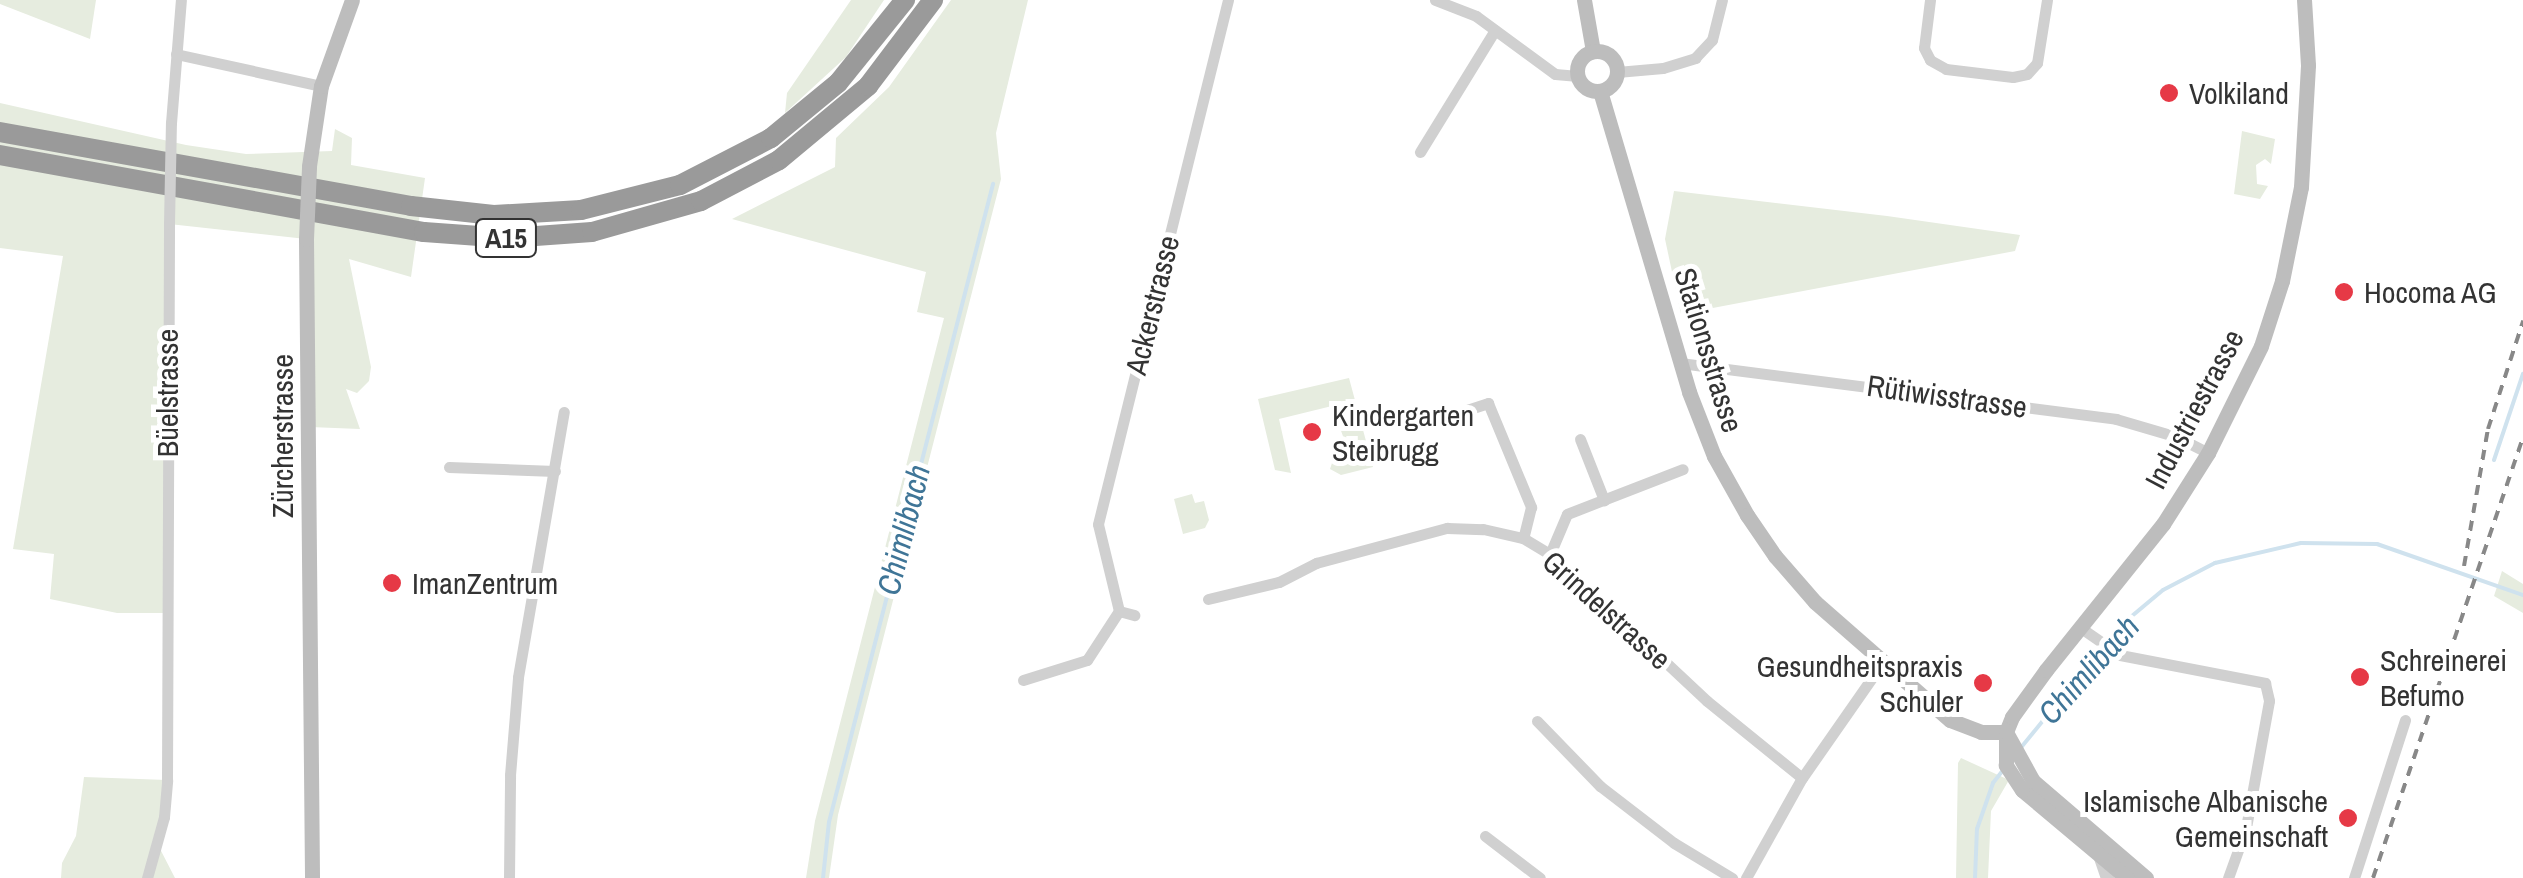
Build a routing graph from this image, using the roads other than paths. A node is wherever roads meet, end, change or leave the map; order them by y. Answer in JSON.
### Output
{"nodes":[{"id":1,"x":180,"y":0,"type":"edge"},
{"id":2,"x":352,"y":0,"type":"edge"},
{"id":3,"x":905,"y":0,"type":"edge"},
{"id":4,"x":933,"y":0,"type":"edge"},
{"id":5,"x":1228,"y":0,"type":"edge"},
{"id":6,"x":1435,"y":0,"type":"edge"},
{"id":7,"x":1584,"y":0,"type":"edge"},
{"id":8,"x":1722,"y":0,"type":"edge"},
{"id":9,"x":1930,"y":0,"type":"edge"},
{"id":10,"x":2047,"y":0,"type":"edge"},
{"id":11,"x":2304,"y":0,"type":"edge"},
{"id":12,"x":1495,"y":30,"type":"junction"},
{"id":13,"x":1593,"y":52,"type":"junction"},
{"id":14,"x":176,"y":54,"type":"junction"},
{"id":15,"x":1617,"y":72,"type":"junction"},
{"id":16,"x":1578,"y":76,"type":"junction"},
{"id":17,"x":321,"y":86,"type":"junction"},
{"id":18,"x":1600,"y":91,"type":"junction"},
{"id":19,"x":0,"y":132,"type":"edge"},
{"id":20,"x":1420,"y":152,"type":"dead end"},
{"id":21,"x":0,"y":155,"type":"edge"},
{"id":22,"x":1680,"y":363,"type":"junction"},
{"id":23,"x":564,"y":412,"type":"dead end"},
{"id":24,"x":1436,"y":420,"type":"dead end"},
{"id":25,"x":1580,"y":438,"type":"dead end"},
{"id":26,"x":2208,"y":453,"type":"junction"},
{"id":27,"x":449,"y":466,"type":"dead end"},
{"id":28,"x":1684,"y":469,"type":"dead end"},
{"id":29,"x":555,"y":471,"type":"junction"},
{"id":30,"x":1604,"y":500,"type":"junction"},
{"id":31,"x":1523,"y":538,"type":"junction"},
{"id":32,"x":1550,"y":554,"type":"junction"},
{"id":33,"x":1208,"y":600,"type":"dead end"},
{"id":34,"x":1120,"y":610,"type":"junction"},
{"id":35,"x":1134,"y":614,"type":"dead end"},
{"id":36,"x":2087,"y":633,"type":"junction"},
{"id":37,"x":1882,"y":662,"type":"junction"},
{"id":38,"x":1022,"y":680,"type":"dead end"},
{"id":39,"x":2405,"y":720,"type":"dead end"},
{"id":40,"x":1537,"y":721,"type":"dead end"},
{"id":41,"x":2008,"y":744,"type":"junction"},
{"id":42,"x":2017,"y":770,"type":"junction"},
{"id":43,"x":1802,"y":778,"type":"junction"},
{"id":44,"x":1485,"y":836,"type":"dead end"},
{"id":45,"x":2101,"y":858,"type":"junction"},
{"id":46,"x":2135,"y":875,"type":"edge"},
{"id":47,"x":147,"y":878,"type":"edge"},
{"id":48,"x":312,"y":878,"type":"edge"},
{"id":49,"x":510,"y":878,"type":"edge"},
{"id":50,"x":1540,"y":878,"type":"edge"},
{"id":51,"x":1732,"y":878,"type":"edge"},
{"id":52,"x":1746,"y":878,"type":"edge"},
{"id":53,"x":2108,"y":878,"type":"edge"},
{"id":54,"x":2228,"y":878,"type":"edge"},
{"id":55,"x":2354,"y":878,"type":"edge"}],
"edges":[{"from":1,"to":14,"type":"street","name":"Büelstrasse"},
{"from":2,"to":17,"type":"main road","name":"Zürcherstrasse"},
{"from":3,"to":19,"type":"highway","number":"A15"},
{"from":4,"to":21,"type":"highway","number":"A15"},
{"from":5,"to":34,"type":"street","name":"Ackerstrasse"},
{"from":6,"to":12,"type":"street"},
{"from":7,"to":13,"type":"main road"},
{"from":8,"to":15,"type":"street"},
{"from":9,"to":10,"type":"street"},
{"from":11,"to":26,"type":"main road","name":"Industriestrasse"},
{"from":12,"to":16,"type":"street"},
{"from":12,"to":20,"type":"street"},
{"from":13,"to":15,"type":"main road"},
{"from":13,"to":16,"type":"main road"},
{"from":14,"to":17,"type":"street"},
{"from":14,"to":47,"type":"street","name":"Büelstrasse","bridge":true},
{"from":15,"to":18,"type":"main road"},
{"from":16,"to":18,"type":"main road"},
{"from":17,"to":48,"type":"main road","name":"Zürcherstrasse","bridge":true},
{"from":18,"to":22,"type":"main road","name":"Stationsstrasse"},
{"from":22,"to":26,"type":"street","name":"Rütiwisstrasse"},
{"from":22,"to":37,"type":"main road","name":"Stationsstrasse"},
{"from":23,"to":29,"type":"street"},
{"from":24,"to":31,"type":"street"},
{"from":25,"to":30,"type":"street"},
{"from":26,"to":36,"type":"main road","name":"Industriestrasse"},
{"from":27,"to":29,"type":"street"},
{"from":28,"to":30,"type":"street"},
{"from":29,"to":49,"type":"street"},
{"from":30,"to":32,"type":"street"},
{"from":31,"to":32,"type":"street","name":"Grindelstrasse"},
{"from":31,"to":33,"type":"street","name":"Grindelstrasse"},
{"from":32,"to":43,"type":"street","name":"Grindelstrasse"},
{"from":34,"to":35,"type":"street"},
{"from":34,"to":38,"type":"street"},
{"from":36,"to":41,"type":"main road","name":"Industriestrasse"},
{"from":36,"to":54,"type":"street"},
{"from":37,"to":41,"type":"main road","name":"Stationsstrasse"},
{"from":37,"to":43,"type":"street"},
{"from":39,"to":55,"type":"street"},
{"from":40,"to":51,"type":"street"},
{"from":41,"to":42,"type":"main road"},
{"from":42,"to":45,"type":"main road"},
{"from":42,"to":46,"type":"main road"},
{"from":43,"to":52,"type":"street"},
{"from":44,"to":50,"type":"street"},
{"from":45,"to":46,"type":"main road"},
{"from":45,"to":53,"type":"street"}]}
